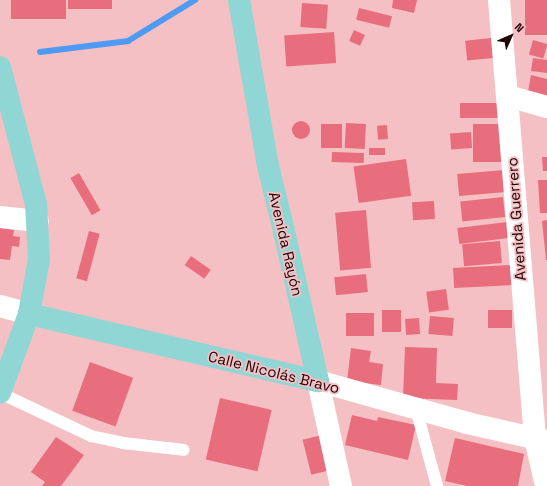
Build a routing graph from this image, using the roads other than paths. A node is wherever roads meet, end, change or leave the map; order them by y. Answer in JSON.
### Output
{"nodes":[{"id":1,"x":239,"y":0,"type":"edge"},
{"id":2,"x":499,"y":0,"type":"edge"},
{"id":3,"x":0,"y":67,"type":"edge"},
{"id":4,"x":508,"y":96,"type":"junction"},
{"id":5,"x":547,"y":107,"type":"edge"},
{"id":6,"x":0,"y":217,"type":"edge"},
{"id":7,"x":38,"y":221,"type":"junction"},
{"id":8,"x":0,"y":306,"type":"edge"},
{"id":9,"x":29,"y":314,"type":"junction"},
{"id":10,"x":318,"y":381,"type":"junction"},
{"id":11,"x":0,"y":393,"type":"edge"},
{"id":12,"x":416,"y":409,"type":"junction"},
{"id":13,"x":541,"y":439,"type":"edge"},
{"id":14,"x":184,"y":450,"type":"dead end"},
{"id":15,"x":341,"y":486,"type":"edge"},
{"id":16,"x":437,"y":486,"type":"edge"},
{"id":17,"x":546,"y":486,"type":"edge"}],
"edges":[{"from":1,"to":10,"type":"main road","name":"Avenida Rayón"},
{"from":2,"to":4,"type":"street","name":"Avenida Guerrero"},
{"from":3,"to":7,"type":"main road"},
{"from":4,"to":5,"type":"street"},
{"from":4,"to":13,"type":"street","name":"Avenida Guerrero"},
{"from":6,"to":7,"type":"street"},
{"from":7,"to":9,"type":"main road"},
{"from":8,"to":9,"type":"street","name":"Calle Nicolás Bravo"},
{"from":9,"to":10,"type":"main road","name":"Calle Nicolás Bravo"},
{"from":9,"to":11,"type":"main road"},
{"from":10,"to":12,"type":"street","name":"Calle Nicolás Bravo"},
{"from":10,"to":15,"type":"street","name":"Avenida Rayón"},
{"from":11,"to":14,"type":"lane"},
{"from":12,"to":13,"type":"street","name":"Calle Nicolás Bravo"},
{"from":12,"to":16,"type":"lane"},
{"from":13,"to":17,"type":"street","name":"Avenida Guerrero"}]}
